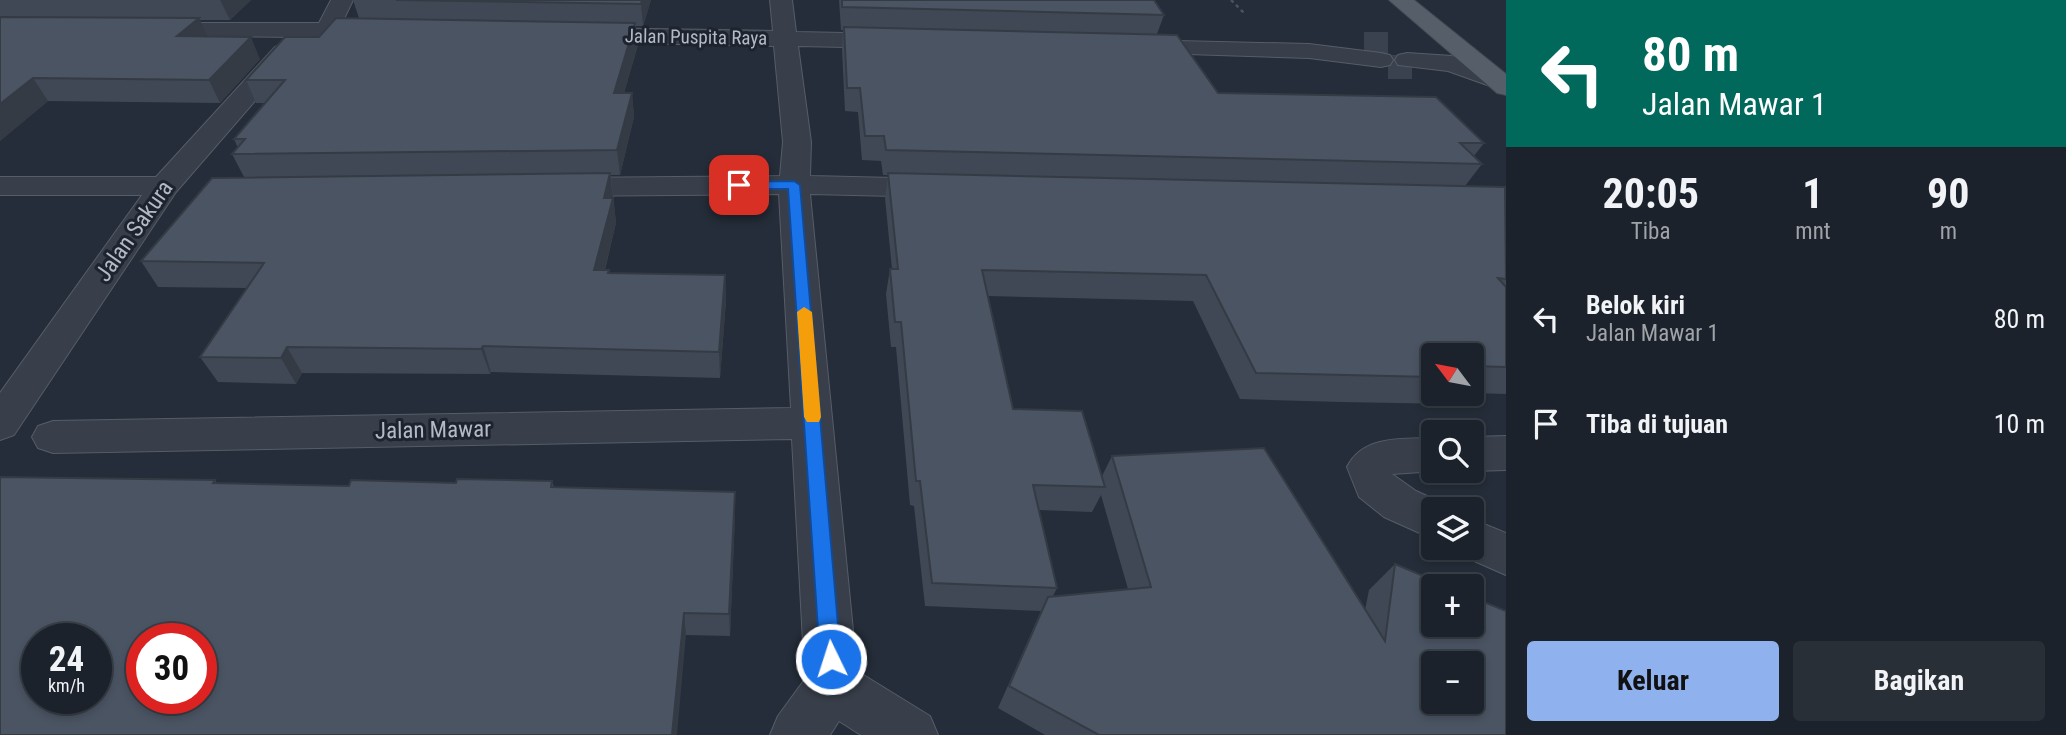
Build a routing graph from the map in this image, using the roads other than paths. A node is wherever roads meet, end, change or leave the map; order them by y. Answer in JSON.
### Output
{"nodes":[{"id":1,"x":342,"y":0,"type":"edge"},
{"id":2,"x":781,"y":0,"type":"edge"},
{"id":3,"x":1401,"y":0,"type":"edge"},
{"id":4,"x":1430,"y":25,"type":"junction"},
{"id":5,"x":134,"y":28,"type":"edge"},
{"id":6,"x":278,"y":30,"type":"junction"},
{"id":7,"x":327,"y":30,"type":"junction"},
{"id":8,"x":397,"y":32,"type":"edge"},
{"id":9,"x":564,"y":35,"type":"edge"},
{"id":10,"x":787,"y":39,"type":"junction"},
{"id":11,"x":911,"y":42,"type":"edge"},
{"id":12,"x":1117,"y":47,"type":"edge"},
{"id":13,"x":1309,"y":51,"type":"junction"},
{"id":14,"x":1389,"y":52,"type":"junction"},
{"id":15,"x":1502,"y":84,"type":"edge"},
{"id":16,"x":794,"y":185,"type":"junction"},
{"id":17,"x":0,"y":186,"type":"edge"},
{"id":18,"x":164,"y":186,"type":"junction"},
{"id":19,"x":533,"y":188,"type":"edge"},
{"id":20,"x":959,"y":188,"type":"edge"},
{"id":21,"x":813,"y":423,"type":"junction"},
{"id":22,"x":0,"y":424,"type":"edge"},
{"id":23,"x":53,"y":437,"type":"dead end"},
{"id":24,"x":1506,"y":453,"type":"edge"},
{"id":25,"x":1484,"y":454,"type":"edge"},
{"id":26,"x":1421,"y":456,"type":"edge"},
{"id":27,"x":1421,"y":514,"type":"edge"},
{"id":28,"x":1484,"y":545,"type":"edge"},
{"id":29,"x":1506,"y":555,"type":"edge"},
{"id":30,"x":832,"y":686,"type":"junction"},
{"id":31,"x":797,"y":735,"type":"edge"},
{"id":32,"x":911,"y":735,"type":"edge"}],
"edges":[{"from":1,"to":7,"type":"street"},
{"from":2,"to":10,"type":"street"},
{"from":3,"to":4,"type":"main road"},
{"from":4,"to":14,"type":"street"},
{"from":4,"to":15,"type":"main road"},
{"from":5,"to":6,"type":"street"},
{"from":6,"to":7,"type":"street","name":"Jalan Sakura"},
{"from":6,"to":18,"type":"street","name":"Jalan Sakura"},
{"from":7,"to":8,"type":"street"},
{"from":9,"to":10,"type":"street","name":"Jalan Puspita Raya"},
{"from":10,"to":11,"type":"street","name":"Jalan Puspita Raya"},
{"from":10,"to":16,"type":"street"},
{"from":12,"to":13,"type":"street"},
{"from":13,"to":14,"type":"street"},
{"from":13,"to":14,"type":"street"},
{"from":14,"to":15,"type":"street"},
{"from":16,"to":19,"type":"street"},
{"from":16,"to":20,"type":"street"},
{"from":16,"to":21,"type":"street"},
{"from":17,"to":18,"type":"street"},
{"from":18,"to":22,"type":"street","name":"Jalan Sakura"},
{"from":21,"to":23,"type":"street","name":"Jalan Mawar"},
{"from":21,"to":30,"type":"street"},
{"from":24,"to":25,"type":"street"},
{"from":26,"to":27,"type":"street"},
{"from":28,"to":29,"type":"street"},
{"from":30,"to":31,"type":"street"},
{"from":30,"to":32,"type":"street"}]}
